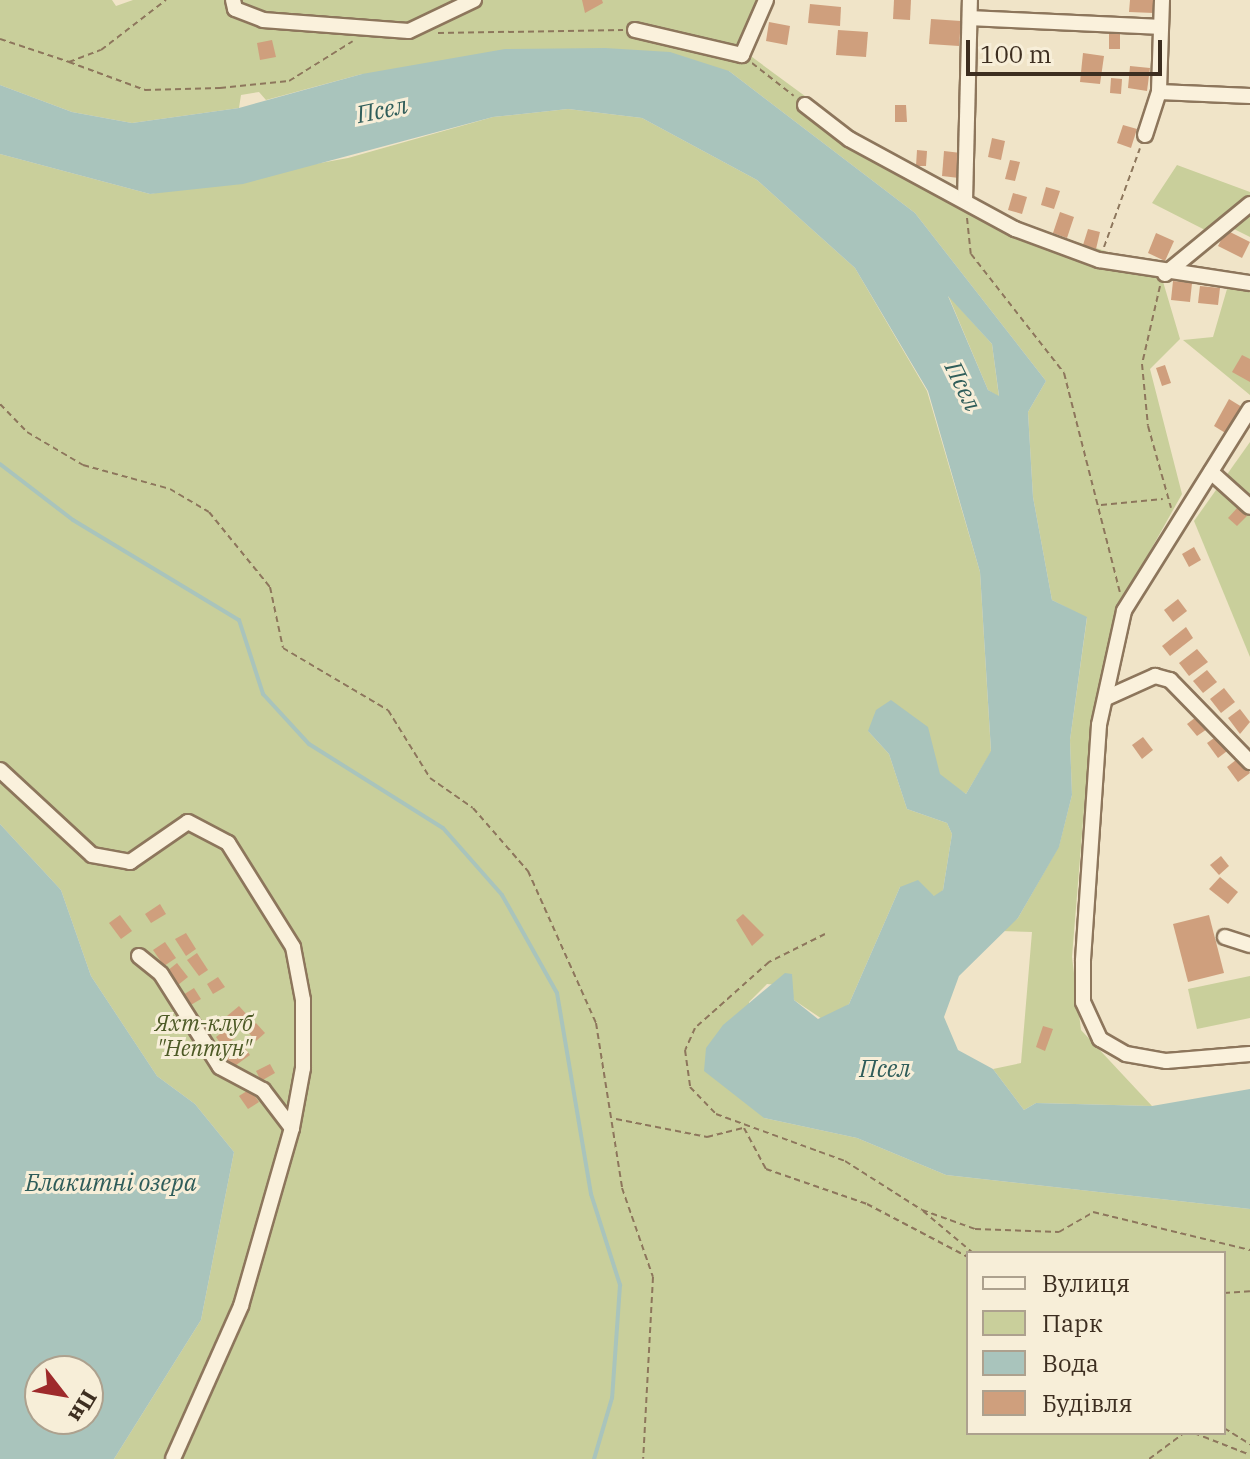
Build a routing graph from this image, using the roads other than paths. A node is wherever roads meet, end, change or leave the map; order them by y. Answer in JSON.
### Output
{"nodes":[{"id":1,"x":233,"y":0,"type":"edge"},
{"id":2,"x":474,"y":0,"type":"edge"},
{"id":3,"x":766,"y":0,"type":"edge"},
{"id":4,"x":970,"y":0,"type":"edge"},
{"id":5,"x":1162,"y":0,"type":"edge"},
{"id":6,"x":970,"y":18,"type":"junction"},
{"id":7,"x":1161,"y":27,"type":"junction"},
{"id":8,"x":635,"y":30,"type":"road end"},
{"id":9,"x":1159,"y":92,"type":"junction"},
{"id":10,"x":1250,"y":96,"type":"edge"},
{"id":11,"x":805,"y":105,"type":"road end"},
{"id":12,"x":1145,"y":135,"type":"road end"},
{"id":13,"x":965,"y":201,"type":"junction"},
{"id":14,"x":1250,"y":204,"type":"edge"},
{"id":15,"x":1165,"y":274,"type":"junction"},
{"id":16,"x":1250,"y":283,"type":"edge"},
{"id":17,"x":1249,"y":412,"type":"edge"},
{"id":18,"x":1211,"y":472,"type":"junction"},
{"id":19,"x":1250,"y":507,"type":"edge"},
{"id":20,"x":1106,"y":698,"type":"junction"},
{"id":21,"x":1250,"y":762,"type":"edge"},
{"id":22,"x":0,"y":770,"type":"edge"},
{"id":23,"x":1225,"y":937,"type":"dead end"},
{"id":24,"x":1250,"y":945,"type":"edge"},
{"id":25,"x":139,"y":956,"type":"dead end"},
{"id":26,"x":1250,"y":1054,"type":"edge"},
{"id":27,"x":292,"y":1128,"type":"junction"},
{"id":28,"x":173,"y":1459,"type":"edge"}],
"edges":[{"from":1,"to":2,"type":"street"},
{"from":3,"to":8,"type":"street"},
{"from":4,"to":6,"type":"street"},
{"from":5,"to":7,"type":"street"},
{"from":6,"to":7,"type":"street"},
{"from":6,"to":13,"type":"street"},
{"from":7,"to":9,"type":"street"},
{"from":9,"to":10,"type":"street"},
{"from":9,"to":12,"type":"street"},
{"from":11,"to":13,"type":"street"},
{"from":13,"to":15,"type":"street"},
{"from":14,"to":15,"type":"street"},
{"from":15,"to":16,"type":"street"},
{"from":17,"to":18,"type":"street"},
{"from":18,"to":19,"type":"street"},
{"from":18,"to":20,"type":"street"},
{"from":20,"to":21,"type":"street"},
{"from":20,"to":26,"type":"street"},
{"from":22,"to":27,"type":"street"},
{"from":23,"to":24,"type":"street"},
{"from":25,"to":27,"type":"street"},
{"from":27,"to":28,"type":"street"}]}
